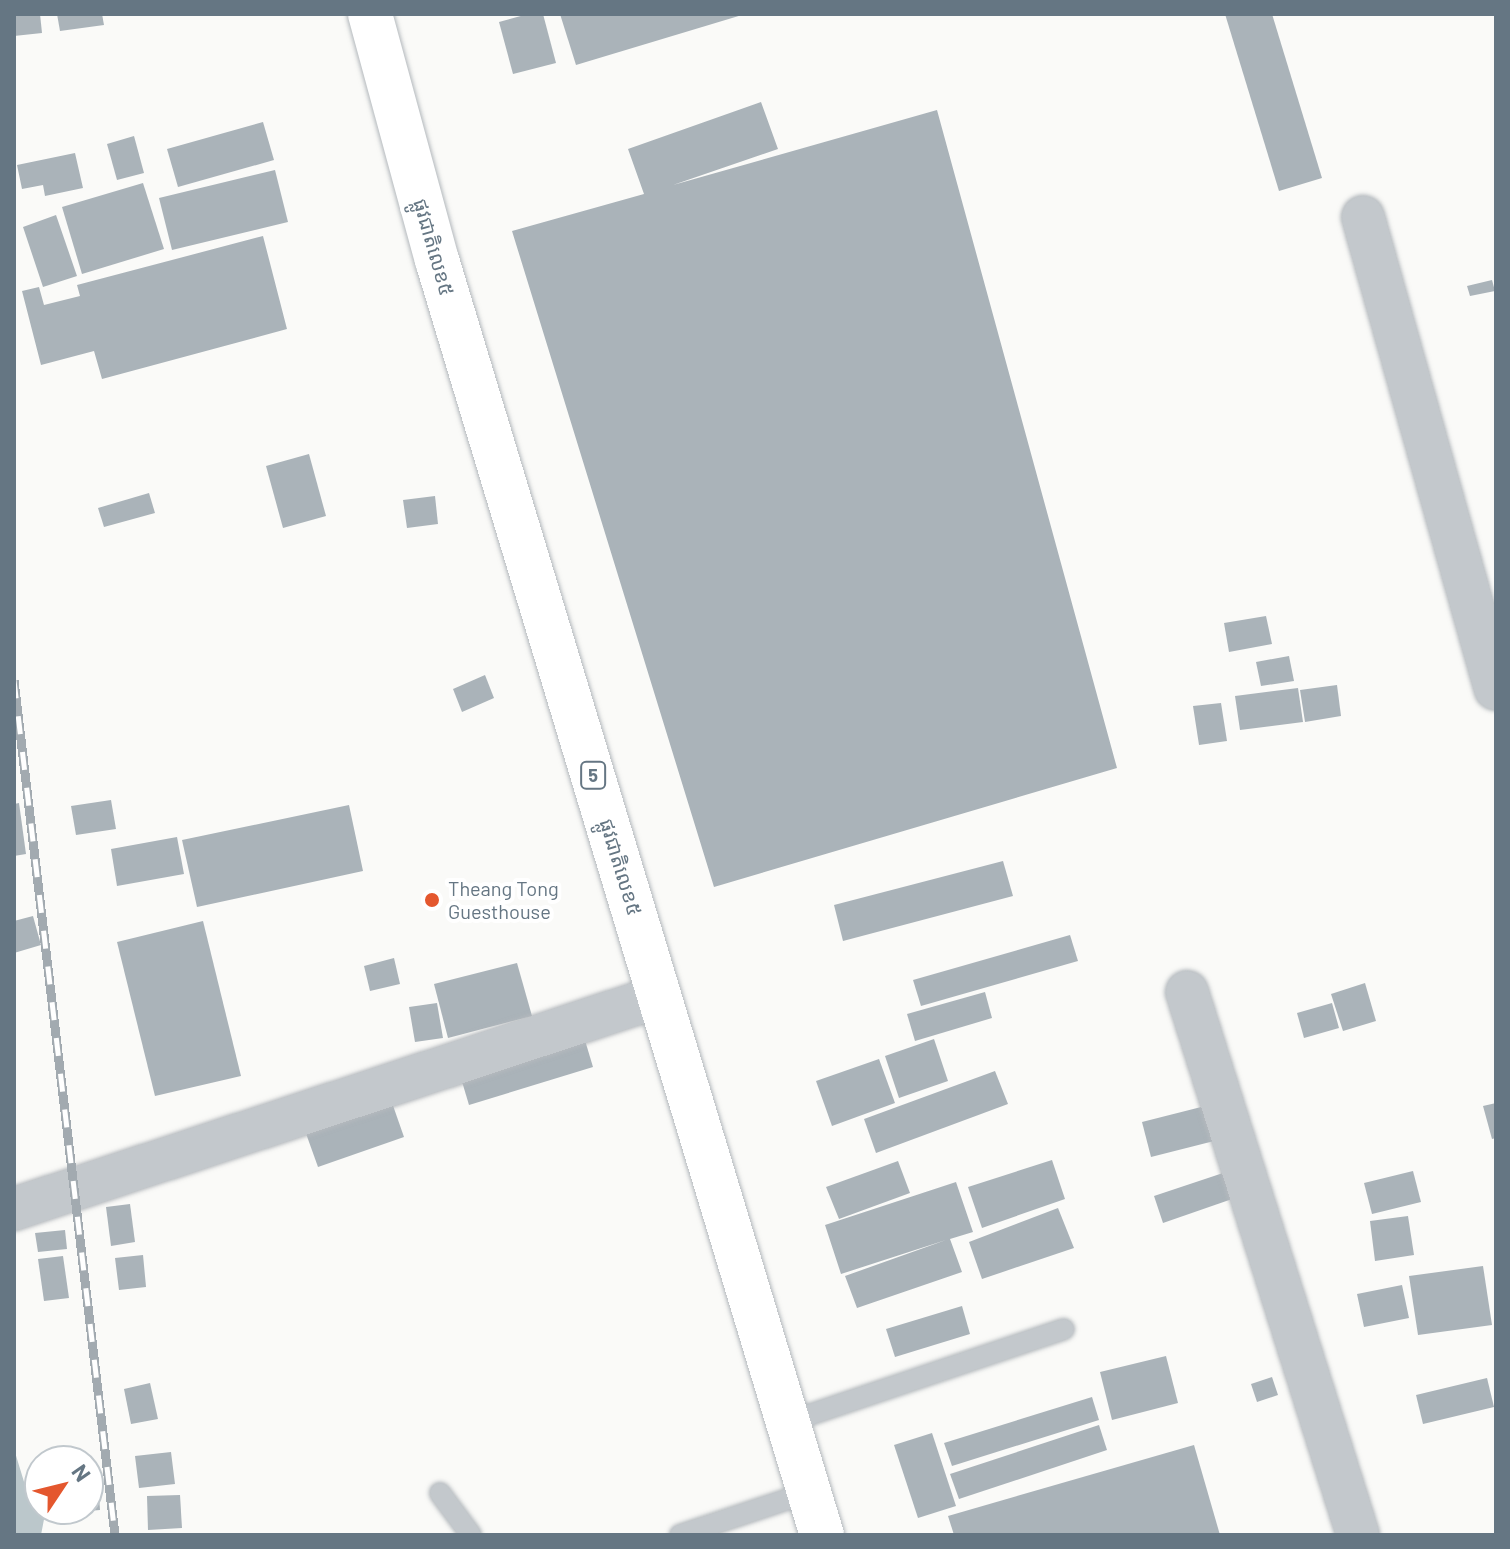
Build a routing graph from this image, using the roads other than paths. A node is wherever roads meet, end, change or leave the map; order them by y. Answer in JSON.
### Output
{"nodes":[{"id":1,"x":370,"y":14,"type":"edge"},
{"id":2,"x":1363,"y":217,"type":"dead end"},
{"id":3,"x":1496,"y":689,"type":"edge"},
{"id":4,"x":1187,"y":992,"type":"dead end"},
{"id":5,"x":660,"y":996,"type":"junction"},
{"id":6,"x":14,"y":1209,"type":"edge"},
{"id":7,"x":1064,"y":1329,"type":"dead end"},
{"id":8,"x":788,"y":1422,"type":"junction"},
{"id":9,"x":809,"y":1492,"type":"junction"},
{"id":10,"x":440,"y":1493,"type":"dead end"},
{"id":11,"x":471,"y":1535,"type":"edge"},
{"id":12,"x":680,"y":1535,"type":"edge"},
{"id":13,"x":822,"y":1535,"type":"edge"},
{"id":14,"x":1358,"y":1535,"type":"edge"}],
"edges":[{"from":1,"to":5,"type":"highway","name":"ផ្លូវជាតិលេខ៥","number":"5"},
{"from":2,"to":3,"type":"street"},
{"from":4,"to":14,"type":"street"},
{"from":5,"to":6,"type":"street"},
{"from":5,"to":8,"type":"highway","name":"ផ្លូវជាតិលេខ៥","number":"5"},
{"from":7,"to":8,"type":"lane"},
{"from":8,"to":9,"type":"highway","name":"ផ្លូវជាតិលេខ៥","number":"5"},
{"from":9,"to":12,"type":"lane"},
{"from":9,"to":13,"type":"highway","name":"ផ្លូវជាតិលេខ៥","number":"5"},
{"from":10,"to":11,"type":"lane"}]}
